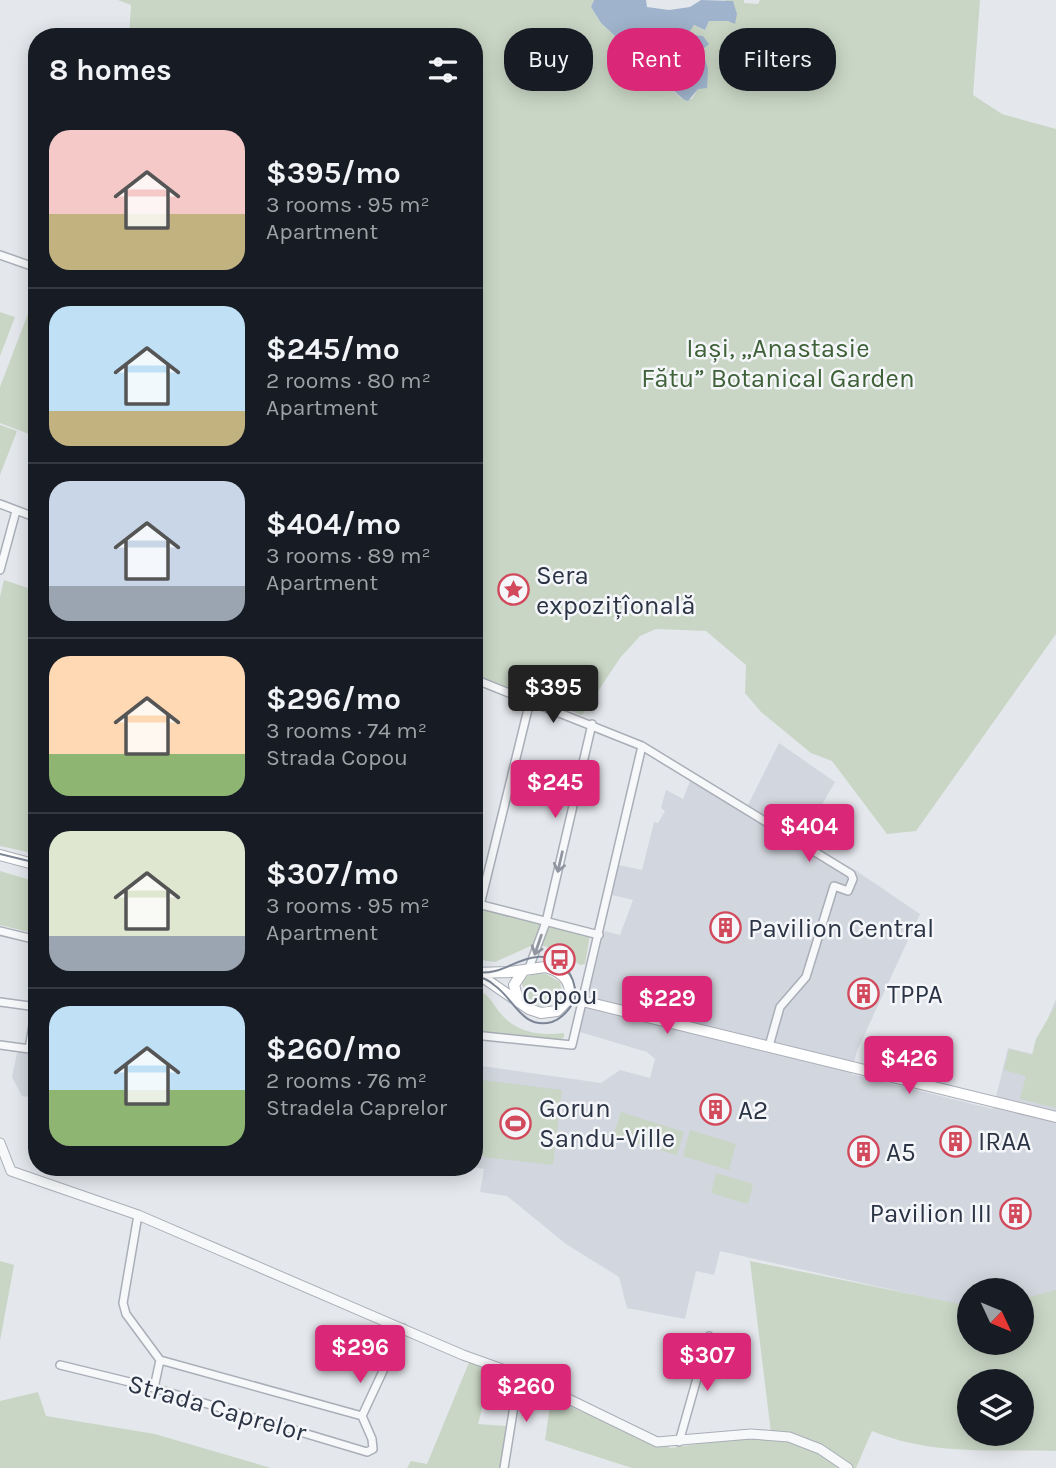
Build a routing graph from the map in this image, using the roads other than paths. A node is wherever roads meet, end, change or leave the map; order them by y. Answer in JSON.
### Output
{"nodes":[{"id":1,"x":0,"y":255,"type":"edge"},
{"id":2,"x":28,"y":265,"type":"edge"},
{"id":3,"x":0,"y":504,"type":"edge"},
{"id":4,"x":16,"y":510,"type":"junction"},
{"id":5,"x":28,"y":515,"type":"edge"},
{"id":6,"x":0,"y":570,"type":"edge"},
{"id":7,"x":483,"y":683,"type":"edge"},
{"id":8,"x":530,"y":701,"type":"junction"},
{"id":9,"x":592,"y":724,"type":"junction"},
{"id":10,"x":642,"y":746,"type":"junction"},
{"id":11,"x":0,"y":855,"type":"edge"},
{"id":12,"x":28,"y":863,"type":"edge"},
{"id":13,"x":483,"y":881,"type":"edge"},
{"id":14,"x":483,"y":906,"type":"edge"},
{"id":15,"x":546,"y":922,"type":"junction"},
{"id":16,"x":0,"y":931,"type":"edge"},
{"id":17,"x":599,"y":935,"type":"junction"},
{"id":18,"x":28,"y":938,"type":"edge"},
{"id":19,"x":527,"y":969,"type":"junction"},
{"id":20,"x":483,"y":973,"type":"edge"},
{"id":21,"x":483,"y":978,"type":"edge"},
{"id":22,"x":570,"y":998,"type":"junction"},
{"id":23,"x":582,"y":1000,"type":"junction"},
{"id":24,"x":519,"y":1001,"type":"junction"},
{"id":25,"x":0,"y":1002,"type":"edge"},
{"id":26,"x":28,"y":1006,"type":"edge"},
{"id":27,"x":483,"y":1036,"type":"edge"},
{"id":28,"x":0,"y":1045,"type":"edge"},
{"id":29,"x":769,"y":1046,"type":"junction"},
{"id":30,"x":28,"y":1048,"type":"edge"},
{"id":31,"x":1056,"y":1117,"type":"edge"},
{"id":32,"x":0,"y":1143,"type":"edge"},
{"id":33,"x":0,"y":1169,"type":"edge"},
{"id":34,"x":11,"y":1171,"type":"junction"},
{"id":35,"x":138,"y":1215,"type":"junction"},
{"id":36,"x":403,"y":1328,"type":"junction"},
{"id":37,"x":709,"y":1336,"type":"dead end"},
{"id":38,"x":160,"y":1360,"type":"junction"},
{"id":39,"x":60,"y":1365,"type":"dead end"},
{"id":40,"x":519,"y":1375,"type":"junction"},
{"id":41,"x":154,"y":1388,"type":"junction"},
{"id":42,"x":362,"y":1416,"type":"junction"},
{"id":43,"x":679,"y":1442,"type":"junction"},
{"id":44,"x":504,"y":1468,"type":"edge"},
{"id":45,"x":848,"y":1468,"type":"edge"}],
"edges":[{"from":1,"to":2,"type":"street"},
{"from":3,"to":4,"type":"street"},
{"from":4,"to":5,"type":"street"},
{"from":4,"to":6,"type":"street"},
{"from":7,"to":8,"type":"street"},
{"from":8,"to":9,"type":"street"},
{"from":8,"to":13,"type":"street"},
{"from":9,"to":10,"type":"street"},
{"from":9,"to":15,"type":"street","one_way":true},
{"from":10,"to":17,"type":"street"},
{"from":10,"to":29,"type":"street"},
{"from":11,"to":12,"type":"main road"},
{"from":14,"to":15,"type":"street"},
{"from":15,"to":17,"type":"street"},
{"from":15,"to":19,"type":"street","one_way":true},
{"from":16,"to":18,"type":"street"},
{"from":17,"to":23,"type":"street"},
{"from":19,"to":20,"type":"main road"},
{"from":19,"to":22,"type":"main road"},
{"from":19,"to":24,"type":"main road"},
{"from":21,"to":24,"type":"main road"},
{"from":22,"to":23,"type":"main road"},
{"from":22,"to":24,"type":"main road"},
{"from":23,"to":27,"type":"street"},
{"from":23,"to":29,"type":"main road"},
{"from":25,"to":26,"type":"street"},
{"from":28,"to":30,"type":"street"},
{"from":29,"to":31,"type":"main road"},
{"from":32,"to":34,"type":"street"},
{"from":33,"to":34,"type":"street"},
{"from":34,"to":35,"type":"street"},
{"from":35,"to":36,"type":"street"},
{"from":35,"to":38,"type":"street"},
{"from":36,"to":40,"type":"street"},
{"from":36,"to":42,"type":"street"},
{"from":37,"to":43,"type":"street"},
{"from":38,"to":41,"type":"street"},
{"from":38,"to":42,"type":"street"},
{"from":39,"to":41,"type":"street","name":"Strada Caprelor"},
{"from":40,"to":43,"type":"street"},
{"from":40,"to":44,"type":"street"},
{"from":41,"to":42,"type":"street","name":"Strada Caprelor"},
{"from":43,"to":45,"type":"street"}]}
